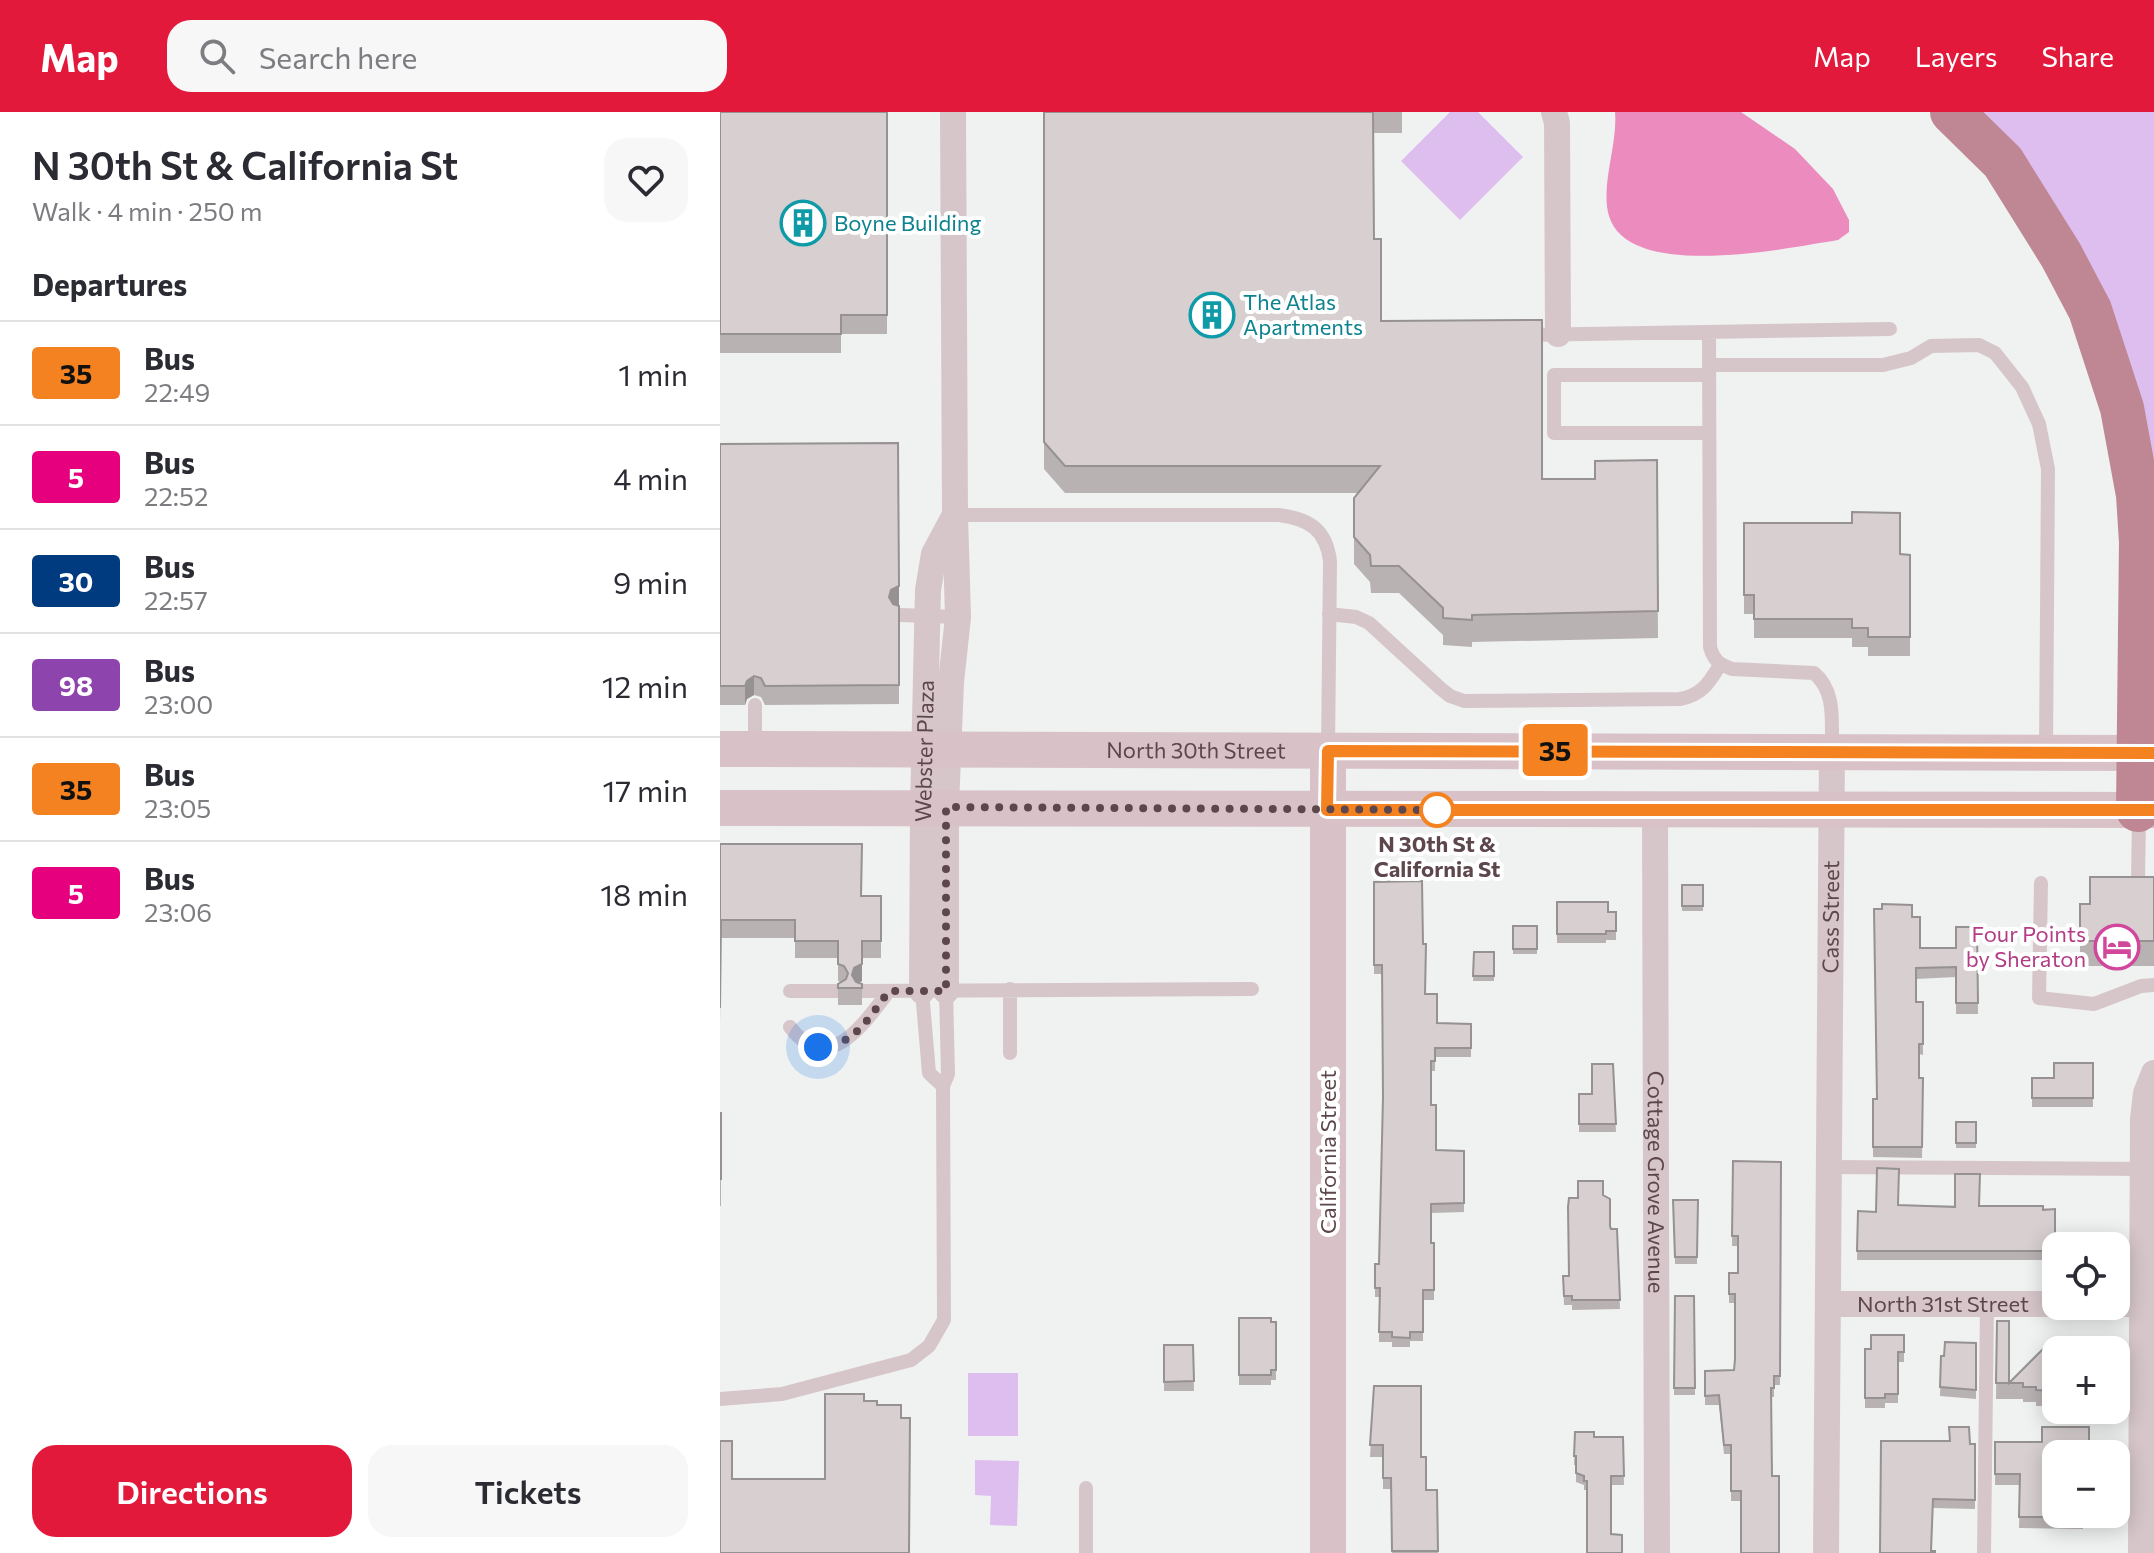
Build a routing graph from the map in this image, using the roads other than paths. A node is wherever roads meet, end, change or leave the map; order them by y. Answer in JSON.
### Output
{"nodes":[{"id":1,"x":953,"y":112,"type":"edge"},
{"id":2,"x":1554,"y":112,"type":"edge"},
{"id":3,"x":1952,"y":112,"type":"edge"},
{"id":4,"x":1890,"y":329,"type":"dead end"},
{"id":5,"x":1709,"y":332,"type":"junction"},
{"id":6,"x":1558,"y":334,"type":"junction"},
{"id":7,"x":1502,"y":335,"type":"edge"},
{"id":8,"x":1709,"y":370,"type":"junction"},
{"id":9,"x":1709,"y":433,"type":"junction"},
{"id":10,"x":955,"y":515,"type":"junction"},
{"id":11,"x":1329,"y":614,"type":"junction"},
{"id":12,"x":899,"y":615,"type":"edge"},
{"id":13,"x":927,"y":617,"type":"junction"},
{"id":14,"x":958,"y":617,"type":"junction"},
{"id":15,"x":1720,"y":665,"type":"junction"},
{"id":16,"x":755,"y":705,"type":"dead end"},
{"id":17,"x":737,"y":749,"type":"edge"},
{"id":18,"x":936,"y":749,"type":"junction"},
{"id":19,"x":1328,"y":751,"type":"junction"},
{"id":20,"x":1832,"y":751,"type":"junction"},
{"id":21,"x":2046,"y":752,"type":"junction"},
{"id":22,"x":2147,"y":753,"type":"edge"},
{"id":23,"x":934,"y":807,"type":"junction"},
{"id":24,"x":720,"y":808,"type":"edge"},
{"id":25,"x":1831,"y":809,"type":"junction"},
{"id":26,"x":1327,"y":810,"type":"junction"},
{"id":27,"x":1655,"y":810,"type":"junction"},
{"id":28,"x":2146,"y":810,"type":"edge"},
{"id":29,"x":2138,"y":882,"type":"edge"},
{"id":30,"x":2041,"y":883,"type":"dead end"},
{"id":31,"x":2154,"y":985,"type":"edge"},
{"id":32,"x":1010,"y":989,"type":"junction"},
{"id":33,"x":1252,"y":989,"type":"dead end"},
{"id":34,"x":790,"y":991,"type":"dead end"},
{"id":35,"x":838,"y":991,"type":"edge"},
{"id":36,"x":862,"y":991,"type":"edge"},
{"id":37,"x":889,"y":991,"type":"junction"},
{"id":38,"x":934,"y":991,"type":"junction"},
{"id":39,"x":790,"y":1027,"type":"dead end"},
{"id":40,"x":1010,"y":1053,"type":"dead end"},
{"id":41,"x":2154,"y":1073,"type":"edge"},
{"id":42,"x":943,"y":1086,"type":"junction"},
{"id":43,"x":1829,"y":1167,"type":"junction"},
{"id":44,"x":2148,"y":1169,"type":"edge"},
{"id":45,"x":1829,"y":1304,"type":"junction"},
{"id":46,"x":1987,"y":1304,"type":"junction"},
{"id":47,"x":2042,"y":1304,"type":"edge"},
{"id":48,"x":2148,"y":1304,"type":"edge"},
{"id":49,"x":720,"y":1399,"type":"edge"},
{"id":50,"x":1086,"y":1488,"type":"dead end"},
{"id":51,"x":1086,"y":1553,"type":"edge"},
{"id":52,"x":1328,"y":1553,"type":"edge"},
{"id":53,"x":1657,"y":1553,"type":"edge"},
{"id":54,"x":1826,"y":1553,"type":"edge"},
{"id":55,"x":1984,"y":1553,"type":"edge"},
{"id":56,"x":2141,"y":1553,"type":"edge"}],
"edges":[{"from":1,"to":10,"type":"street","name":"Webster Plaza"},
{"from":2,"to":6,"type":"street"},
{"from":3,"to":22,"type":"highway"},
{"from":4,"to":5,"type":"lane"},
{"from":5,"to":6,"type":"lane"},
{"from":5,"to":8,"type":"lane"},
{"from":6,"to":7,"type":"lane"},
{"from":8,"to":9,"type":"lane"},
{"from":8,"to":9,"type":"lane"},
{"from":8,"to":21,"type":"lane"},
{"from":9,"to":15,"type":"lane"},
{"from":10,"to":11,"type":"lane"},
{"from":10,"to":13,"type":"street","name":"Webster Plaza"},
{"from":10,"to":14,"type":"street","name":"Webster Plaza"},
{"from":11,"to":15,"type":"lane"},
{"from":11,"to":19,"type":"lane"},
{"from":12,"to":13,"type":"lane"},
{"from":13,"to":14,"type":"lane"},
{"from":13,"to":18,"type":"street","name":"Webster Plaza"},
{"from":14,"to":18,"type":"street","name":"Webster Plaza"},
{"from":15,"to":20,"type":"lane","name":"Cass Street"},
{"from":16,"to":17,"type":"lane"},
{"from":17,"to":18,"type":"main road","name":"North 30th Street"},
{"from":18,"to":19,"type":"main road","name":"North 30th Street"},
{"from":18,"to":23,"type":"street","name":"Webster Plaza"},
{"from":19,"to":20,"type":"main road","name":"North 30th Street"},
{"from":19,"to":26,"type":"main road","name":"California Street"},
{"from":20,"to":21,"type":"main road","name":"North 30th Street"},
{"from":20,"to":25,"type":"street","name":"Cass Street"},
{"from":21,"to":22,"type":"main road","name":"North 30th Street"},
{"from":22,"to":28,"type":"highway"},
{"from":23,"to":24,"type":"main road"},
{"from":23,"to":26,"type":"main road"},
{"from":23,"to":38,"type":"street","name":"Webster Plaza"},
{"from":25,"to":27,"type":"main road"},
{"from":25,"to":28,"type":"main road"},
{"from":25,"to":43,"type":"street","name":"Cass Street"},
{"from":26,"to":27,"type":"main road"},
{"from":26,"to":52,"type":"main road","name":"California Street"},
{"from":27,"to":53,"type":"street","name":"Cottage Grove Avenue"},
{"from":28,"to":29,"type":"lane"},
{"from":30,"to":31,"type":"lane"},
{"from":32,"to":33,"type":"lane"},
{"from":32,"to":38,"type":"lane"},
{"from":32,"to":40,"type":"lane"},
{"from":34,"to":35,"type":"lane"},
{"from":36,"to":37,"type":"lane"},
{"from":37,"to":38,"type":"lane"},
{"from":37,"to":39,"type":"lane"},
{"from":38,"to":42,"type":"lane"},
{"from":38,"to":42,"type":"lane"},
{"from":41,"to":44,"type":"street"},
{"from":42,"to":49,"type":"lane"},
{"from":43,"to":44,"type":"lane"},
{"from":43,"to":45,"type":"street","name":"Cass Street"},
{"from":44,"to":48,"type":"street"},
{"from":45,"to":46,"type":"street","name":"North 31st Street"},
{"from":45,"to":54,"type":"street","name":"Cass Street"},
{"from":46,"to":47,"type":"street","name":"North 31st Street"},
{"from":46,"to":55,"type":"lane"},
{"from":48,"to":56,"type":"street"},
{"from":50,"to":51,"type":"lane"}]}
